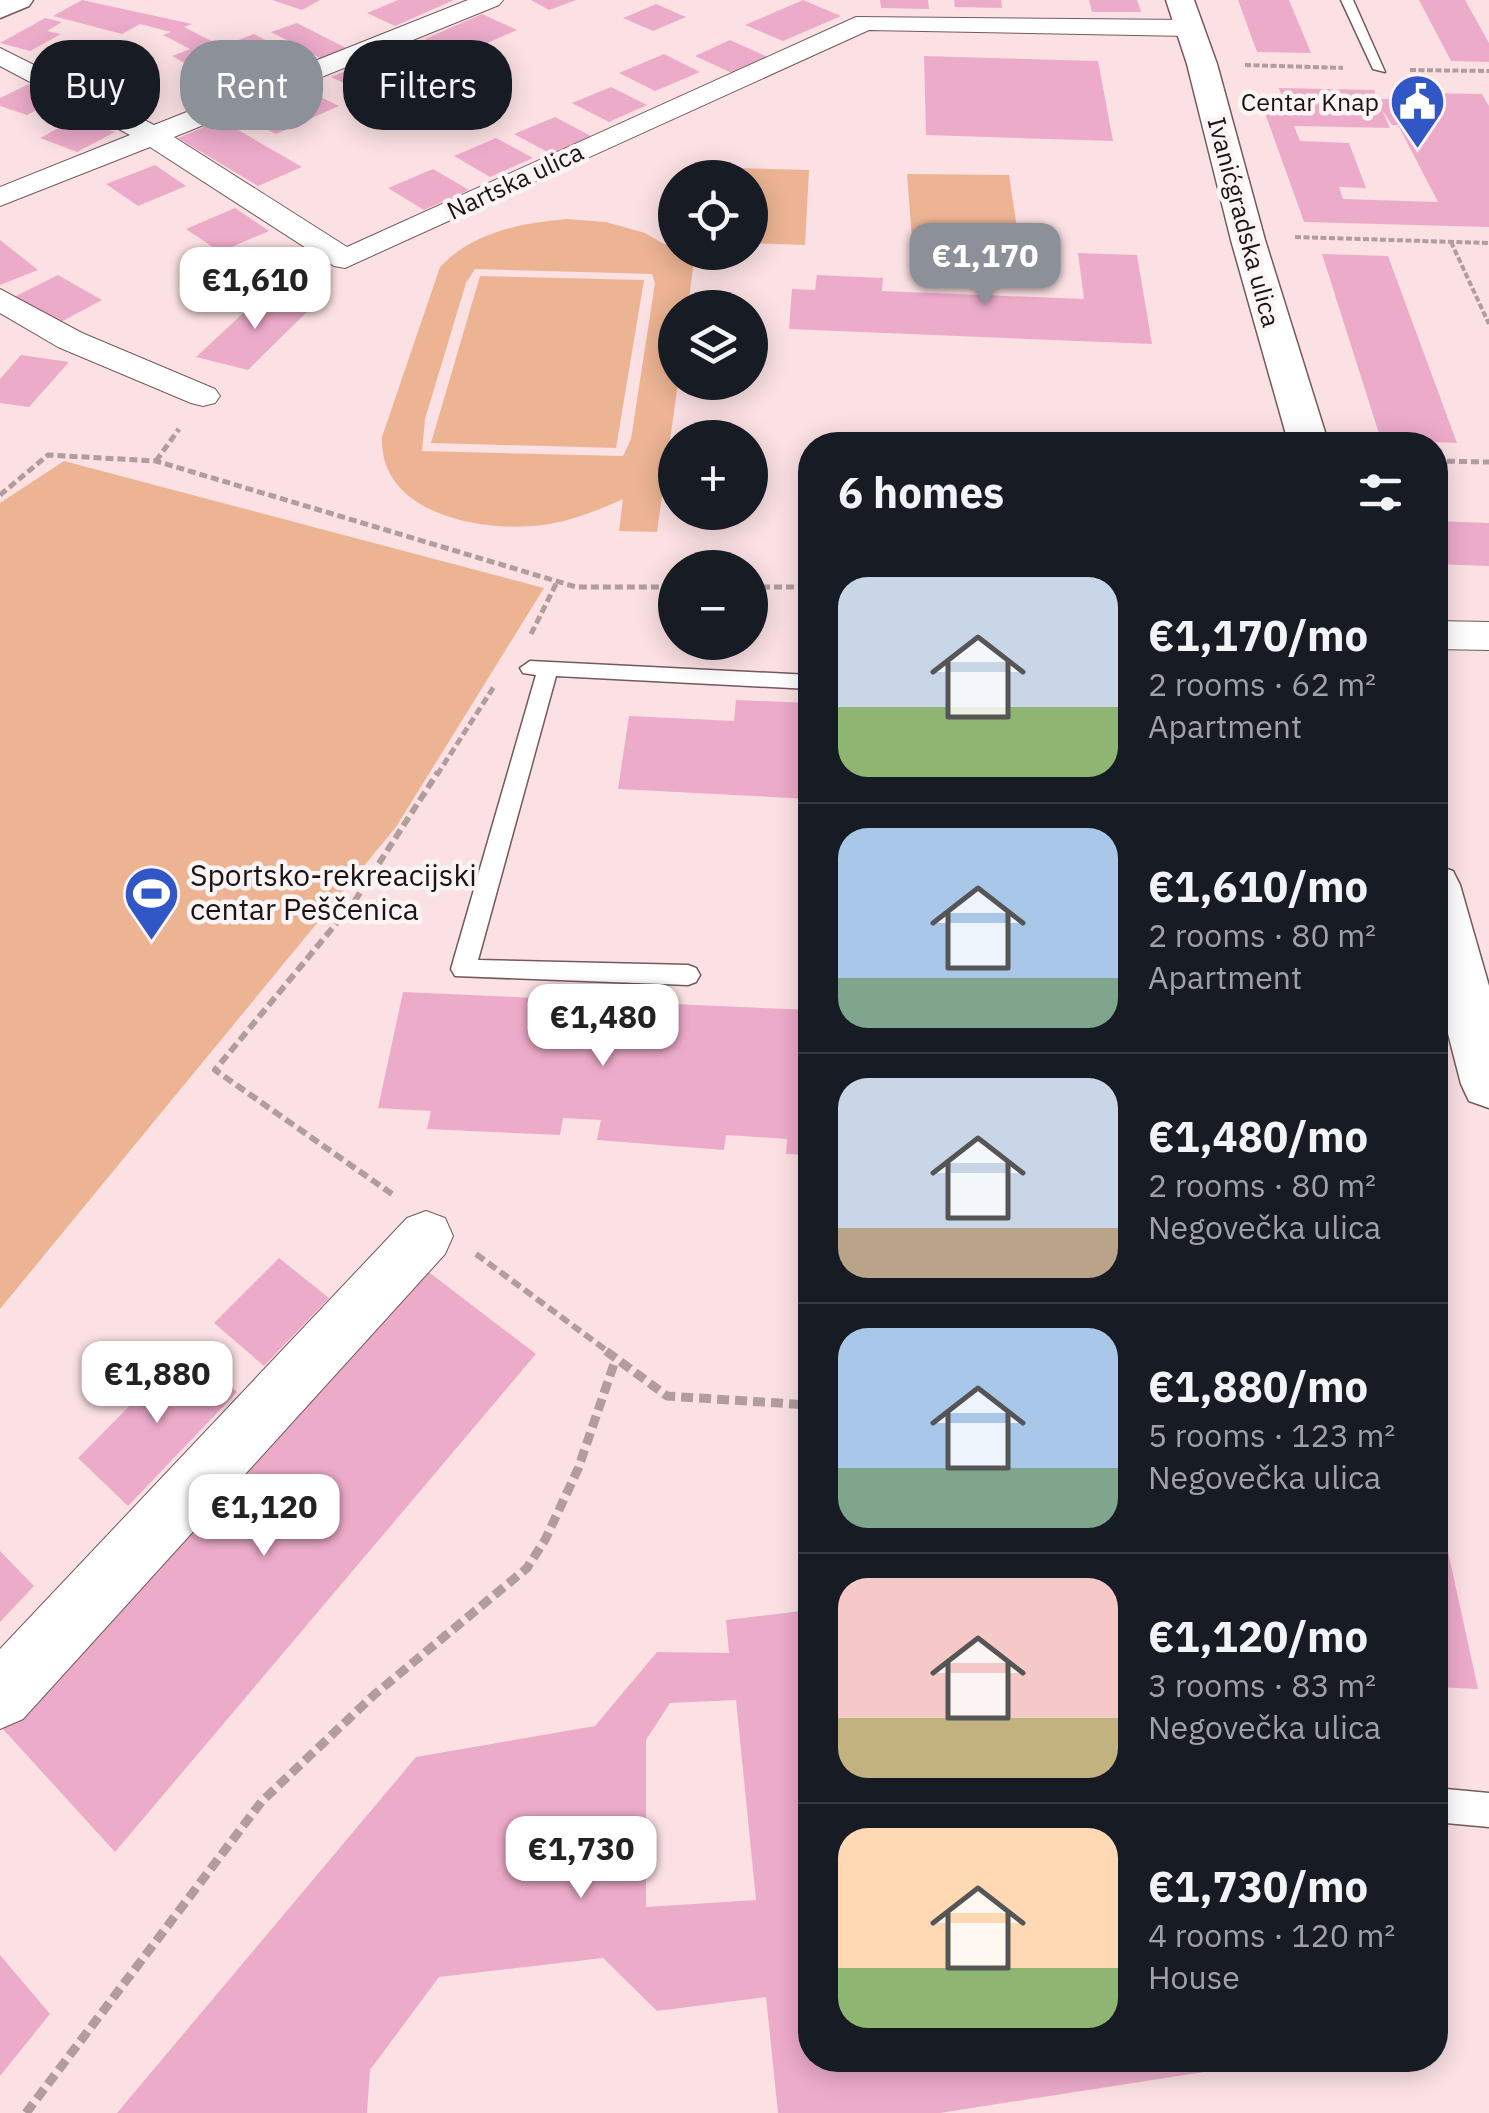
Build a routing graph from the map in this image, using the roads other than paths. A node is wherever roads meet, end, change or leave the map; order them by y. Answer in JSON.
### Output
{"nodes":[{"id":1,"x":20,"y":0,"type":"edge"},
{"id":2,"x":490,"y":0,"type":"edge"},
{"id":3,"x":1348,"y":0,"type":"edge"},
{"id":4,"x":0,"y":10,"type":"edge"},
{"id":5,"x":1036,"y":12,"type":"edge"},
{"id":6,"x":1184,"y":14,"type":"edge"},
{"id":7,"x":0,"y":56,"type":"edge"},
{"id":8,"x":1380,"y":69,"type":"dead end"},
{"id":9,"x":150,"y":134,"type":"junction"},
{"id":10,"x":0,"y":197,"type":"edge"},
{"id":11,"x":0,"y":299,"type":"edge"},
{"id":12,"x":204,"y":396,"type":"dead end"},
{"id":13,"x":1304,"y":432,"type":"edge"},
{"id":14,"x":1448,"y":635,"type":"edge"},
{"id":15,"x":1489,"y":636,"type":"edge"},
{"id":16,"x":798,"y":681,"type":"edge"},
{"id":17,"x":1448,"y":933,"type":"edge"},
{"id":18,"x":688,"y":975,"type":"dead end"},
{"id":19,"x":1489,"y":1084,"type":"edge"},
{"id":20,"x":431,"y":1230,"type":"road end"},
{"id":21,"x":0,"y":1696,"type":"edge"},
{"id":22,"x":1448,"y":1806,"type":"edge"},
{"id":23,"x":1489,"y":1810,"type":"edge"}],
"edges":[{"from":1,"to":4,"type":"street"},
{"from":2,"to":9,"type":"street"},
{"from":3,"to":8,"type":"lane"},
{"from":5,"to":6,"type":"street","name":"Nartska ulica"},
{"from":5,"to":9,"type":"street","name":"Nartska ulica"},
{"from":6,"to":13,"type":"street","name":"Ivanićgradska ulica"},
{"from":7,"to":9,"type":"street","name":"Nartska ulica"},
{"from":9,"to":10,"type":"street"},
{"from":11,"to":12,"type":"street"},
{"from":14,"to":15,"type":"street"},
{"from":16,"to":18,"type":"lane"},
{"from":17,"to":19,"type":"street"},
{"from":20,"to":21,"type":"street"},
{"from":22,"to":23,"type":"lane"}]}
